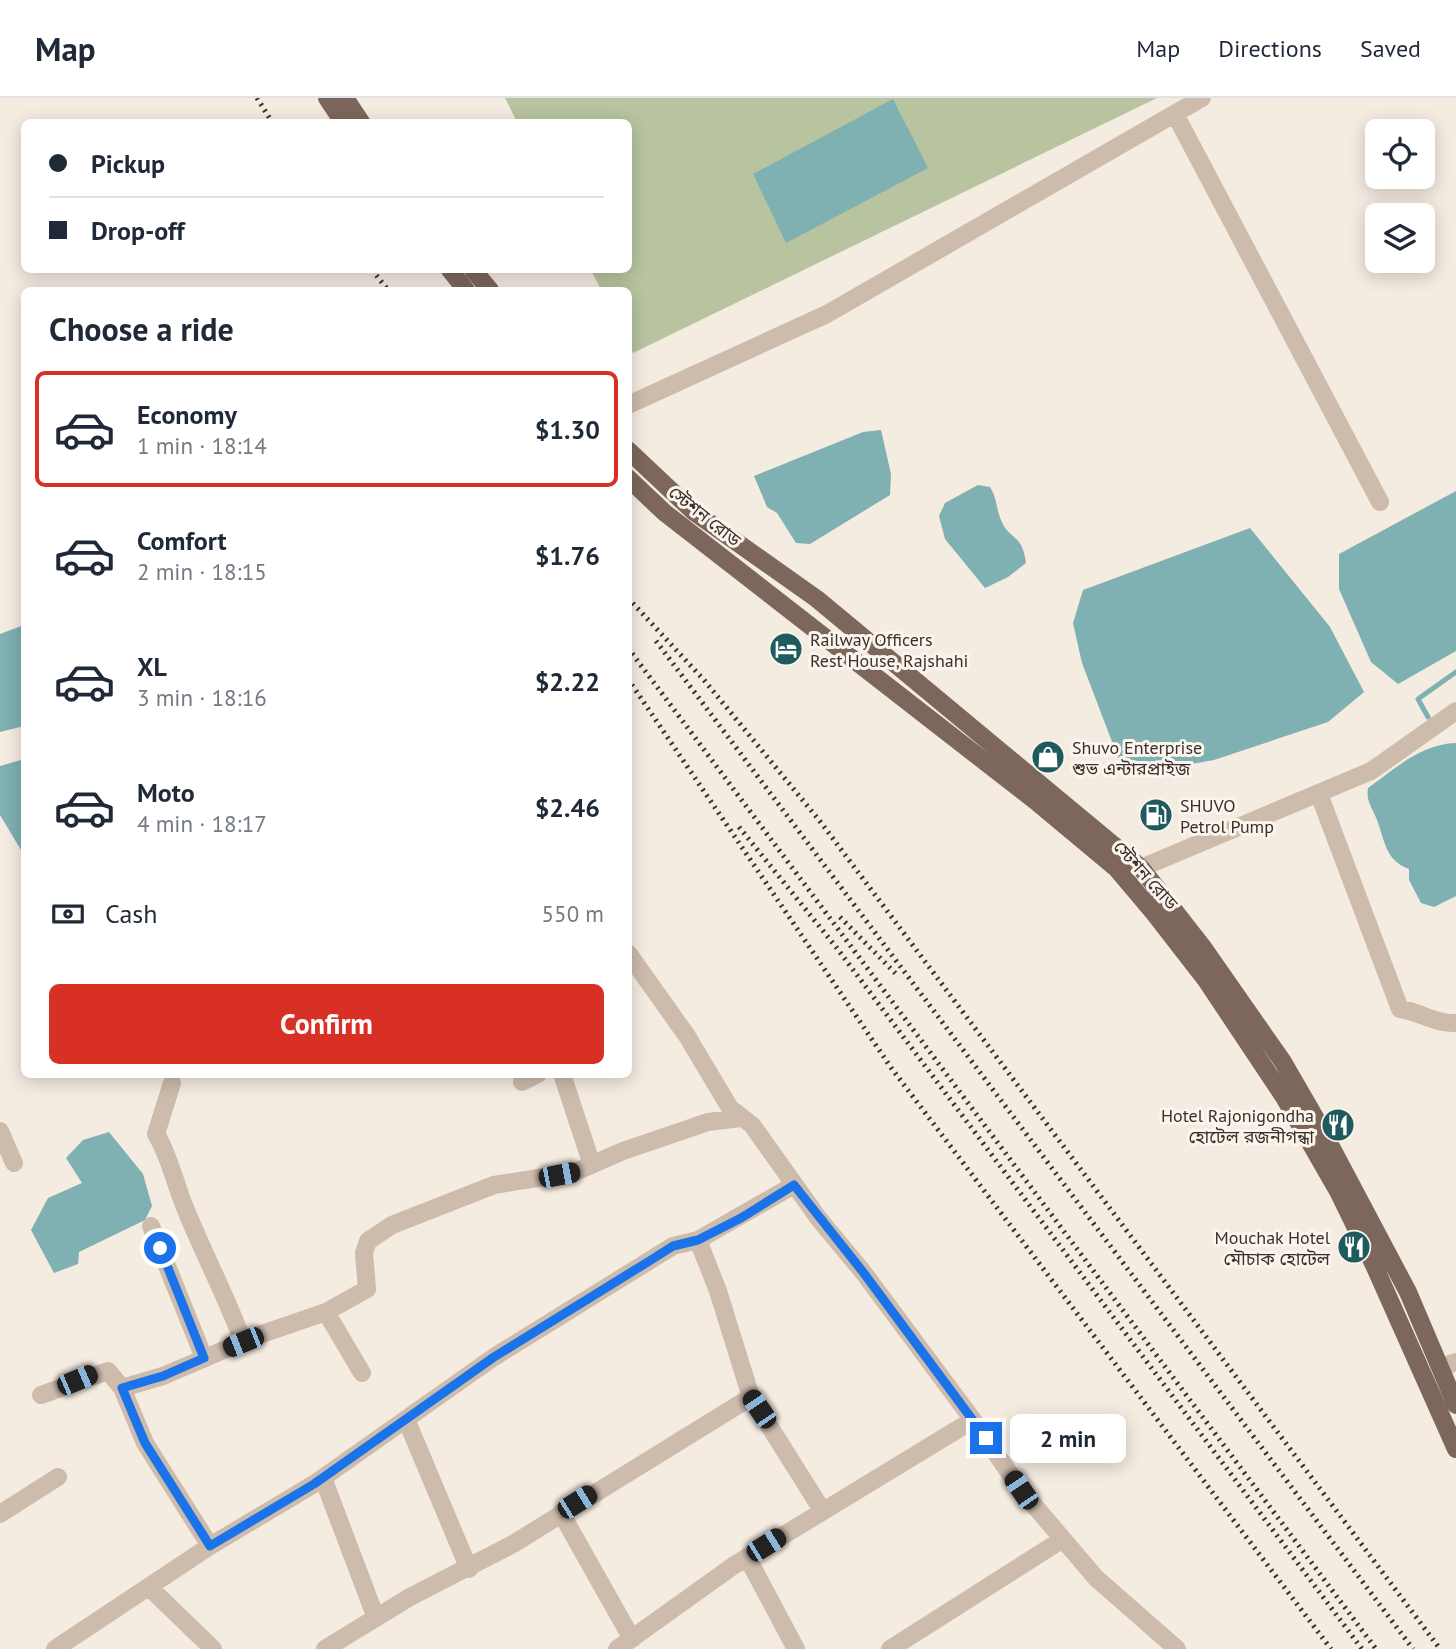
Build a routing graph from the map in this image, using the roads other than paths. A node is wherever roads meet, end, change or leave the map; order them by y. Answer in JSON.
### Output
{"nodes":[{"id":1,"x":327,"y":98,"type":"edge"},
{"id":2,"x":345,"y":98,"type":"edge"},
{"id":3,"x":1202,"y":98,"type":"edge"},
{"id":4,"x":1175,"y":114,"type":"junction"},
{"id":5,"x":341,"y":119,"type":"edge"},
{"id":6,"x":359,"y":119,"type":"edge"},
{"id":7,"x":452,"y":273,"type":"edge"},
{"id":8,"x":476,"y":273,"type":"edge"},
{"id":9,"x":464,"y":287,"type":"edge"},
{"id":10,"x":487,"y":287,"type":"edge"},
{"id":11,"x":632,"y":403,"type":"edge"},
{"id":12,"x":632,"y":454,"type":"edge"},
{"id":13,"x":632,"y":482,"type":"edge"},
{"id":14,"x":1380,"y":502,"type":"dead end"},
{"id":15,"x":1456,"y":711,"type":"edge"},
{"id":16,"x":1319,"y":793,"type":"junction"},
{"id":17,"x":1141,"y":868,"type":"junction"},
{"id":18,"x":632,"y":959,"type":"edge"},
{"id":19,"x":1456,"y":1023,"type":"edge"},
{"id":20,"x":563,"y":1078,"type":"edge"},
{"id":21,"x":172,"y":1083,"type":"dead end"},
{"id":22,"x":741,"y":1118,"type":"junction"},
{"id":23,"x":0,"y":1131,"type":"edge"},
{"id":24,"x":15,"y":1163,"type":"dead end"},
{"id":25,"x":592,"y":1165,"type":"junction"},
{"id":26,"x":794,"y":1185,"type":"junction"},
{"id":27,"x":151,"y":1226,"type":"dead end"},
{"id":28,"x":698,"y":1240,"type":"junction"},
{"id":29,"x":326,"y":1312,"type":"junction"},
{"id":30,"x":243,"y":1342,"type":"junction"},
{"id":31,"x":204,"y":1358,"type":"junction"},
{"id":32,"x":1449,"y":1364,"type":"edge"},
{"id":33,"x":362,"y":1373,"type":"dead end"},
{"id":34,"x":122,"y":1388,"type":"junction"},
{"id":35,"x":41,"y":1395,"type":"dead end"},
{"id":36,"x":751,"y":1397,"type":"junction"},
{"id":37,"x":1456,"y":1405,"type":"edge"},
{"id":38,"x":406,"y":1419,"type":"junction"},
{"id":39,"x":973,"y":1420,"type":"junction"},
{"id":40,"x":1456,"y":1449,"type":"edge"},
{"id":41,"x":58,"y":1477,"type":"dead end"},
{"id":42,"x":323,"y":1478,"type":"junction"},
{"id":43,"x":822,"y":1510,"type":"junction"},
{"id":44,"x":561,"y":1513,"type":"junction"},
{"id":45,"x":0,"y":1514,"type":"edge"},
{"id":46,"x":1063,"y":1539,"type":"junction"},
{"id":47,"x":210,"y":1546,"type":"junction"},
{"id":48,"x":747,"y":1557,"type":"junction"},
{"id":49,"x":469,"y":1569,"type":"junction"},
{"id":50,"x":149,"y":1587,"type":"junction"},
{"id":51,"x":376,"y":1618,"type":"junction"},
{"id":52,"x":624,"y":1644,"type":"edge"},
{"id":53,"x":1169,"y":1647,"type":"edge"},
{"id":54,"x":55,"y":1649,"type":"edge"},
{"id":55,"x":213,"y":1649,"type":"edge"},
{"id":56,"x":325,"y":1649,"type":"edge"},
{"id":57,"x":796,"y":1649,"type":"edge"},
{"id":58,"x":890,"y":1649,"type":"edge"}],
"edges":[{"from":1,"to":5,"type":"main road"},
{"from":2,"to":6,"type":"main road"},
{"from":3,"to":4,"type":"street"},
{"from":4,"to":11,"type":"street"},
{"from":4,"to":14,"type":"street"},
{"from":7,"to":9,"type":"main road"},
{"from":8,"to":10,"type":"main road"},
{"from":12,"to":17,"type":"main road","name":"স্টেশন রোড"},
{"from":13,"to":40,"type":"main road","name":"স্টেশন রোড"},
{"from":15,"to":16,"type":"street"},
{"from":16,"to":17,"type":"street"},
{"from":16,"to":19,"type":"street"},
{"from":17,"to":32,"type":"main road","name":"স্টেশন রোড"},
{"from":18,"to":22,"type":"street"},
{"from":20,"to":25,"type":"street"},
{"from":21,"to":30,"type":"street"},
{"from":22,"to":25,"type":"street"},
{"from":22,"to":26,"type":"street"},
{"from":23,"to":24,"type":"street"},
{"from":25,"to":29,"type":"street"},
{"from":26,"to":28,"type":"street"},
{"from":26,"to":39,"type":"street"},
{"from":27,"to":31,"type":"street"},
{"from":28,"to":36,"type":"street"},
{"from":28,"to":38,"type":"street"},
{"from":29,"to":30,"type":"street"},
{"from":29,"to":33,"type":"street"},
{"from":30,"to":31,"type":"street"},
{"from":31,"to":34,"type":"street"},
{"from":32,"to":37,"type":"main road","name":"স্টেশন রোড"},
{"from":34,"to":35,"type":"street"},
{"from":34,"to":47,"type":"street"},
{"from":36,"to":43,"type":"street"},
{"from":36,"to":44,"type":"street"},
{"from":38,"to":42,"type":"street"},
{"from":38,"to":49,"type":"street"},
{"from":39,"to":43,"type":"street"},
{"from":39,"to":46,"type":"street"},
{"from":41,"to":45,"type":"street"},
{"from":42,"to":47,"type":"street"},
{"from":42,"to":51,"type":"street"},
{"from":43,"to":48,"type":"street"},
{"from":44,"to":49,"type":"street"},
{"from":44,"to":52,"type":"street"},
{"from":46,"to":53,"type":"street"},
{"from":46,"to":58,"type":"street"},
{"from":47,"to":50,"type":"street"},
{"from":48,"to":52,"type":"street"},
{"from":48,"to":57,"type":"street"},
{"from":49,"to":51,"type":"street"},
{"from":50,"to":54,"type":"street"},
{"from":50,"to":55,"type":"street"},
{"from":51,"to":56,"type":"street"}]}
